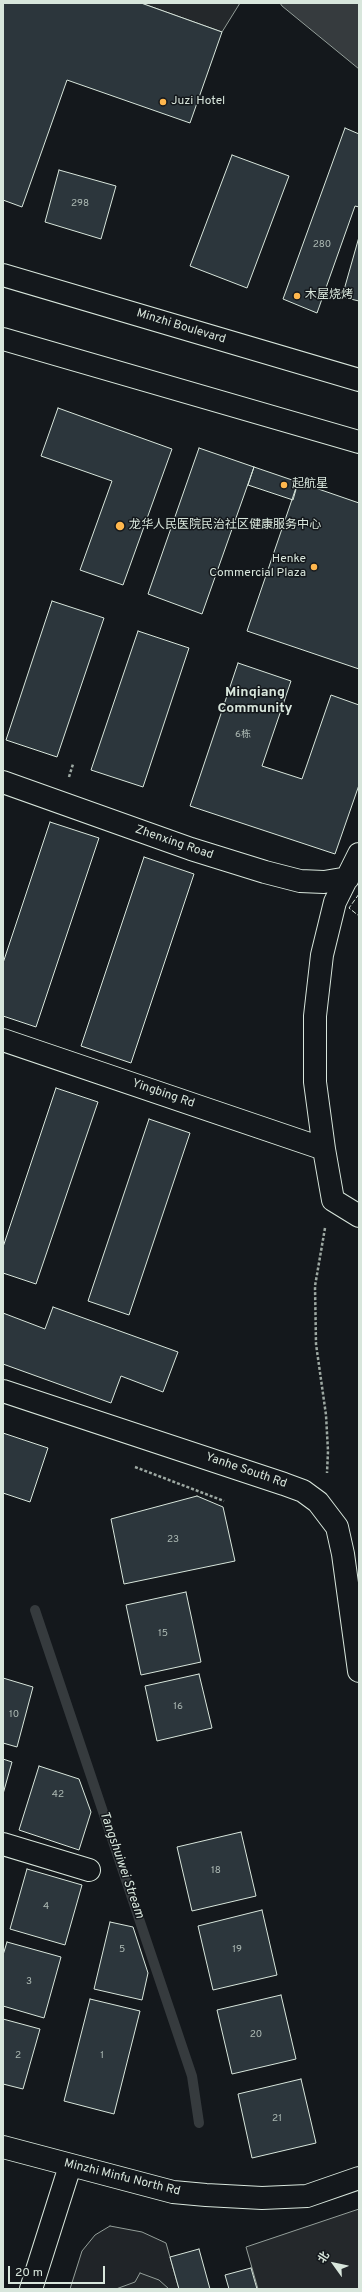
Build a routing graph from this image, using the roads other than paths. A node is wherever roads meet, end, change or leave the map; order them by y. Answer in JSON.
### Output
{"nodes":[{"id":1,"x":3,"y":274,"type":"edge"},
{"id":2,"x":3,"y":339,"type":"edge"},
{"id":3,"x":359,"y":380,"type":"edge"},
{"id":4,"x":359,"y":442,"type":"edge"},
{"id":5,"x":3,"y":782,"type":"edge"},
{"id":6,"x":359,"y":854,"type":"edge"},
{"id":7,"x":354,"y":882,"type":"edge"},
{"id":8,"x":3,"y":1040,"type":"edge"},
{"id":9,"x":324,"y":1149,"type":"junction"},
{"id":10,"x":359,"y":1216,"type":"edge"},
{"id":11,"x":3,"y":1390,"type":"edge"},
{"id":12,"x":359,"y":1671,"type":"edge"},
{"id":13,"x":3,"y":1844,"type":"edge"},
{"id":14,"x":89,"y":1870,"type":"dead end"},
{"id":15,"x":3,"y":2147,"type":"edge"},
{"id":16,"x":70,"y":2166,"type":"junction"},
{"id":17,"x":359,"y":2178,"type":"edge"},
{"id":18,"x":31,"y":2289,"type":"edge"}],
"edges":[{"from":1,"to":3,"type":"street","name":"Minzhi Boulevard"},
{"from":2,"to":4,"type":"street"},
{"from":5,"to":7,"type":"street","name":"Zhenxing Road"},
{"from":6,"to":7,"type":"street"},
{"from":7,"to":9,"type":"street"},
{"from":8,"to":9,"type":"street","name":"Yingbing Rd"},
{"from":9,"to":10,"type":"street"},
{"from":11,"to":12,"type":"street","name":"Yanhe South Rd"},
{"from":13,"to":14,"type":"street"},
{"from":15,"to":16,"type":"street","name":"Minzhi Minfu North Rd"},
{"from":16,"to":17,"type":"street","name":"Minzhi Minfu North Rd"},
{"from":16,"to":18,"type":"street"}]}
